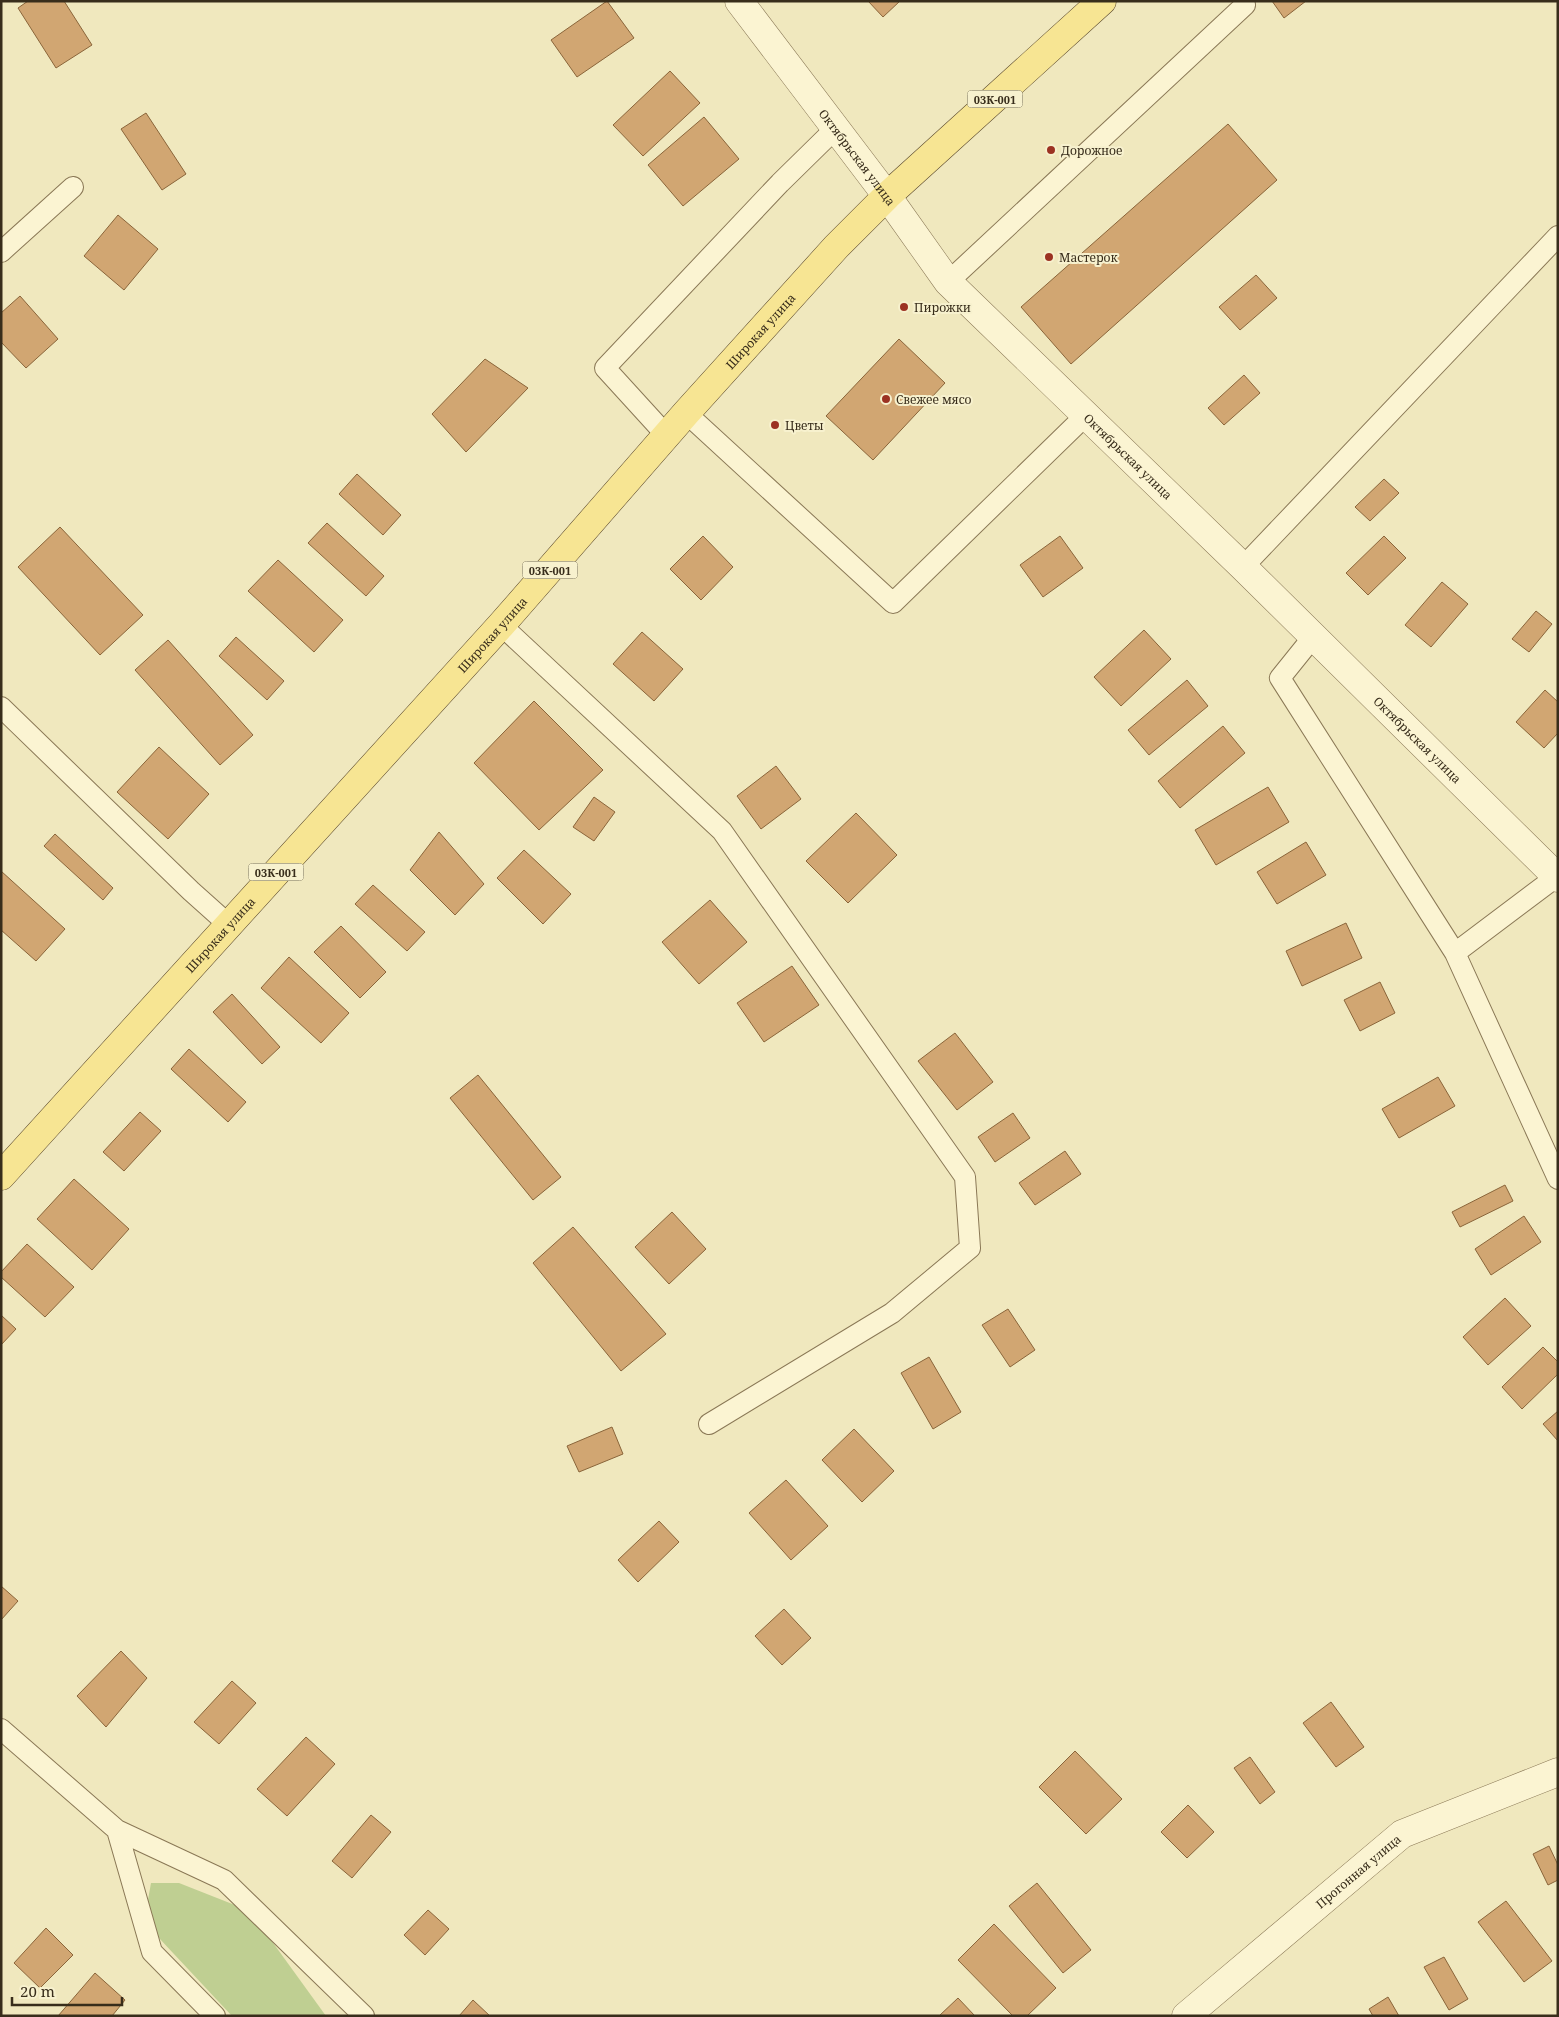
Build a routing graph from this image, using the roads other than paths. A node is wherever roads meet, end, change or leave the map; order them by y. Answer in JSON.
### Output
{"nodes":[{"id":1,"x":739,"y":1,"type":"edge"},
{"id":2,"x":1102,"y":1,"type":"edge"},
{"id":3,"x":1244,"y":1,"type":"edge"},
{"id":4,"x":835,"y":129,"type":"junction"},
{"id":5,"x":73,"y":187,"type":"dead end"},
{"id":6,"x":887,"y":196,"type":"junction"},
{"id":7,"x":1558,"y":236,"type":"edge"},
{"id":8,"x":1,"y":252,"type":"edge"},
{"id":9,"x":948,"y":282,"type":"junction"},
{"id":10,"x":686,"y":413,"type":"junction"},
{"id":11,"x":1085,"y":416,"type":"junction"},
{"id":12,"x":667,"y":436,"type":"junction"},
{"id":13,"x":1243,"y":566,"type":"junction"},
{"id":14,"x":502,"y":626,"type":"junction"},
{"id":15,"x":1313,"y":637,"type":"junction"},
{"id":16,"x":1,"y":707,"type":"edge"},
{"id":17,"x":1557,"y":878,"type":"edge"},
{"id":18,"x":229,"y":925,"type":"junction"},
{"id":19,"x":1455,"y":953,"type":"junction"},
{"id":20,"x":1,"y":1176,"type":"edge"},
{"id":21,"x":1558,"y":1179,"type":"edge"},
{"id":22,"x":709,"y":1424,"type":"dead end"},
{"id":23,"x":1,"y":1729,"type":"edge"},
{"id":24,"x":1558,"y":1772,"type":"edge"},
{"id":25,"x":117,"y":1830,"type":"junction"},
{"id":26,"x":215,"y":2016,"type":"edge"},
{"id":27,"x":364,"y":2016,"type":"edge"},
{"id":28,"x":1186,"y":2016,"type":"edge"}],
"edges":[{"from":1,"to":4,"type":"street","name":"Октябрьская улица"},
{"from":2,"to":6,"type":"main road","name":"Широкая улица","number":"03К-001"},
{"from":3,"to":9,"type":"lane"},
{"from":4,"to":6,"type":"street","name":"Октябрьская улица"},
{"from":4,"to":12,"type":"lane"},
{"from":5,"to":8,"type":"lane"},
{"from":6,"to":9,"type":"street","name":"Октябрьская улица"},
{"from":6,"to":10,"type":"main road","name":"Широкая улица","number":"03К-001"},
{"from":7,"to":13,"type":"lane"},
{"from":9,"to":11,"type":"street","name":"Октябрьская улица"},
{"from":10,"to":11,"type":"lane"},
{"from":10,"to":12,"type":"main road","name":"Широкая улица","number":"03К-001"},
{"from":11,"to":13,"type":"street","name":"Октябрьская улица"},
{"from":12,"to":14,"type":"main road","name":"Широкая улица","number":"03К-001"},
{"from":13,"to":15,"type":"street","name":"Октябрьская улица"},
{"from":14,"to":18,"type":"main road","name":"Широкая улица","number":"03К-001"},
{"from":14,"to":22,"type":"lane"},
{"from":15,"to":17,"type":"street","name":"Октябрьская улица"},
{"from":15,"to":19,"type":"lane"},
{"from":16,"to":18,"type":"lane"},
{"from":17,"to":19,"type":"lane"},
{"from":18,"to":20,"type":"main road","name":"Широкая улица","number":"03К-001"},
{"from":19,"to":21,"type":"lane"},
{"from":23,"to":25,"type":"lane"},
{"from":24,"to":28,"type":"street","name":"Прогонная улица"},
{"from":25,"to":26,"type":"lane"},
{"from":25,"to":27,"type":"lane"}]}
